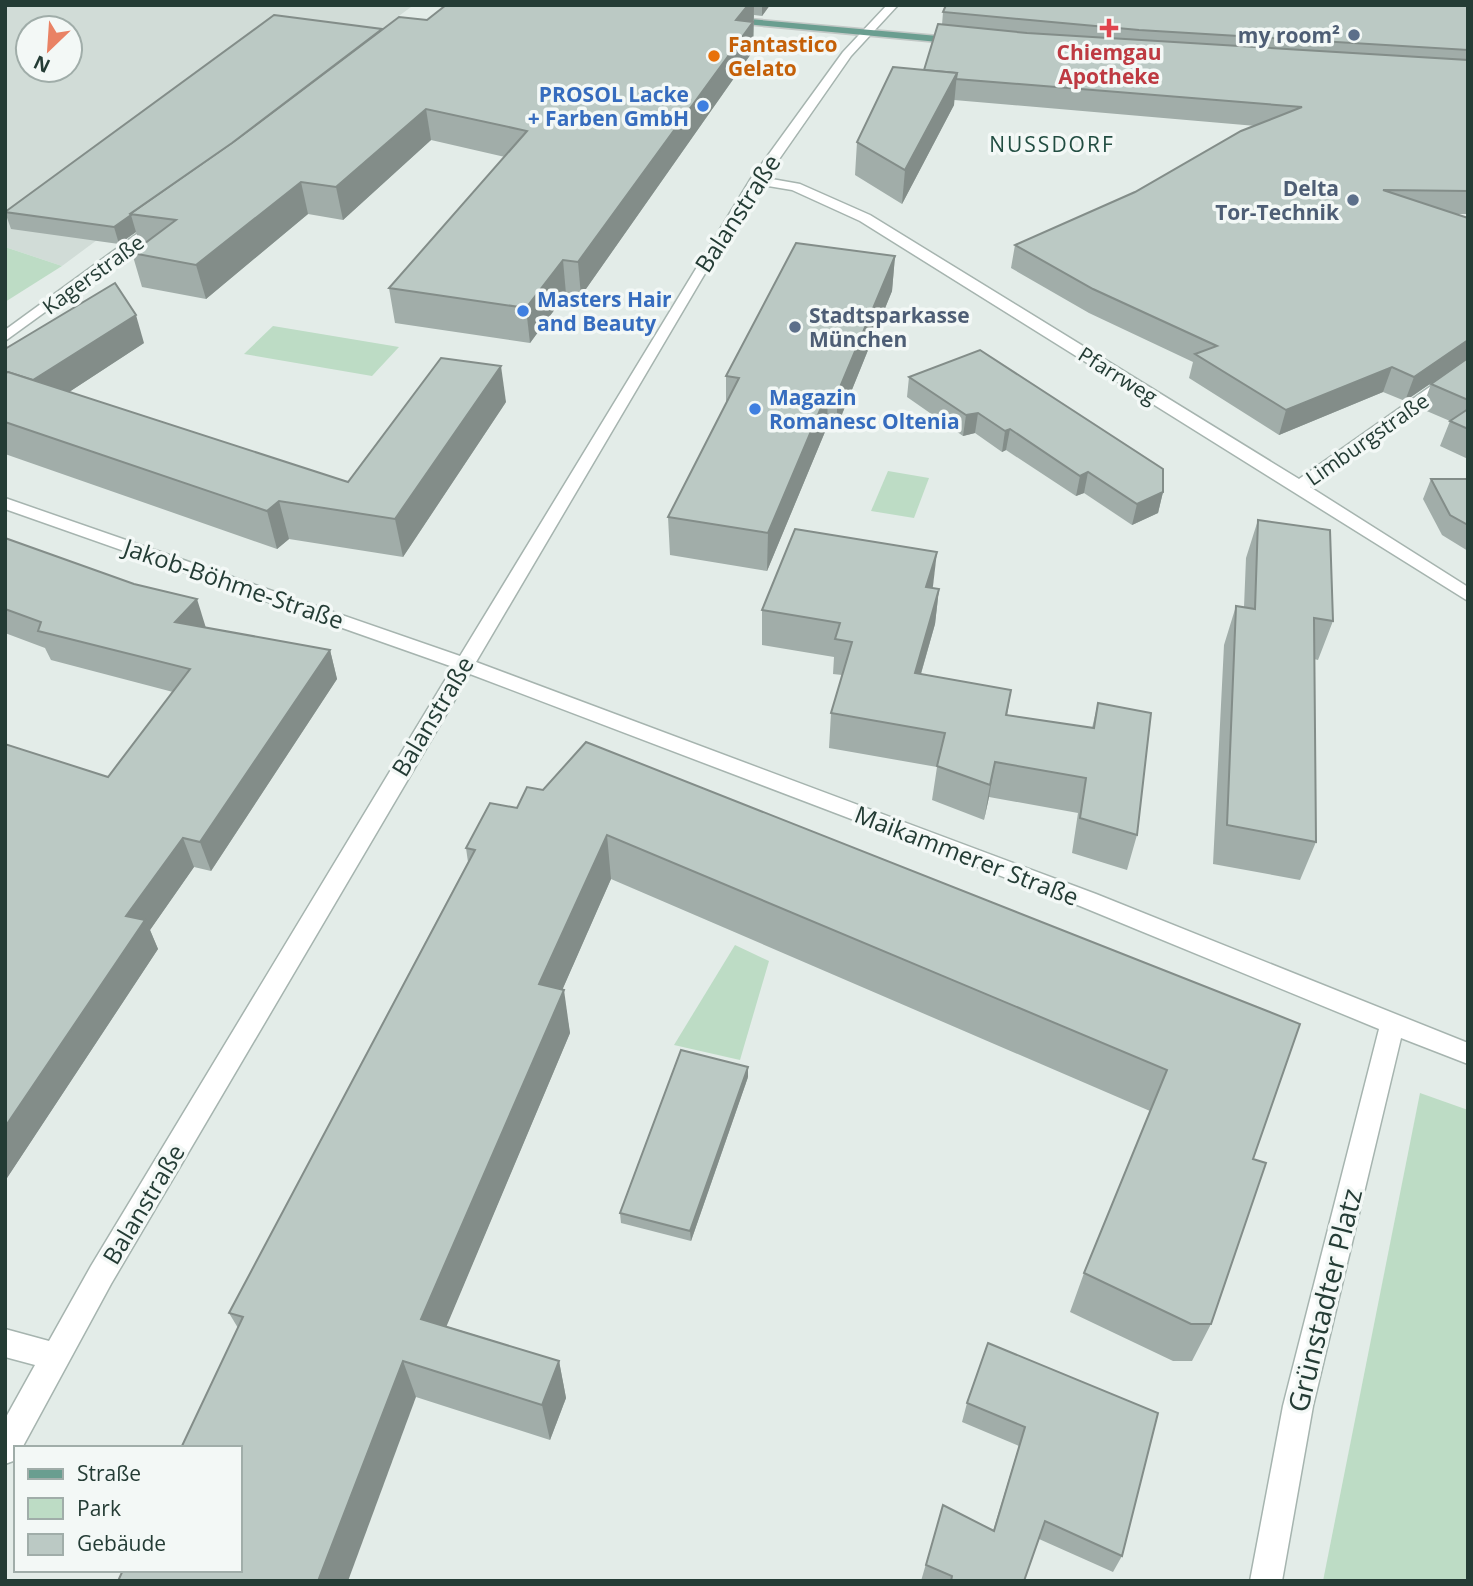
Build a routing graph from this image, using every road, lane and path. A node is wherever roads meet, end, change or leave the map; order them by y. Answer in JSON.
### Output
{"nodes":[{"id":1,"x":892,"y":5,"type":"edge"},
{"id":2,"x":713,"y":18,"type":"edge"},
{"id":3,"x":865,"y":33,"type":"junction"},
{"id":4,"x":973,"y":42,"type":"edge"},
{"id":5,"x":756,"y":180,"type":"junction"},
{"id":6,"x":174,"y":214,"type":"edge"},
{"id":7,"x":5,"y":337,"type":"edge"},
{"id":8,"x":1468,"y":365,"type":"edge"},
{"id":9,"x":1299,"y":487,"type":"junction"},
{"id":10,"x":5,"y":503,"type":"edge"},
{"id":11,"x":1468,"y":596,"type":"edge"},
{"id":12,"x":463,"y":664,"type":"junction"},
{"id":13,"x":1393,"y":1022,"type":"junction"},
{"id":14,"x":1468,"y":1054,"type":"edge"},
{"id":15,"x":5,"y":1343,"type":"edge"},
{"id":16,"x":55,"y":1357,"type":"junction"},
{"id":17,"x":5,"y":1449,"type":"edge"},
{"id":18,"x":1266,"y":1581,"type":"edge"}],
"edges":[{"from":1,"to":3,"type":"street","name":"Balanstraße"},
{"from":2,"to":3,"type":"main road"},
{"from":3,"to":4,"type":"main road"},
{"from":3,"to":5,"type":"street","name":"Balanstraße"},
{"from":5,"to":9,"type":"street","name":"Pfarrweg"},
{"from":5,"to":12,"type":"street","name":"Balanstraße"},
{"from":6,"to":7,"type":"street","name":"Kagerstraße"},
{"from":8,"to":9,"type":"street","name":"Limburgstraße"},
{"from":9,"to":11,"type":"street","name":"Pfarrweg"},
{"from":10,"to":12,"type":"street","name":"Jakob-Böhme-Straße"},
{"from":12,"to":13,"type":"street","name":"Maikammerer Straße"},
{"from":12,"to":16,"type":"street","name":"Balanstraße"},
{"from":13,"to":14,"type":"street","name":"Maikammerer Straße"},
{"from":13,"to":18,"type":"street","name":"Grünstadter Platz"},
{"from":15,"to":16,"type":"street"},
{"from":16,"to":17,"type":"street","name":"Balanstraße"}]}
